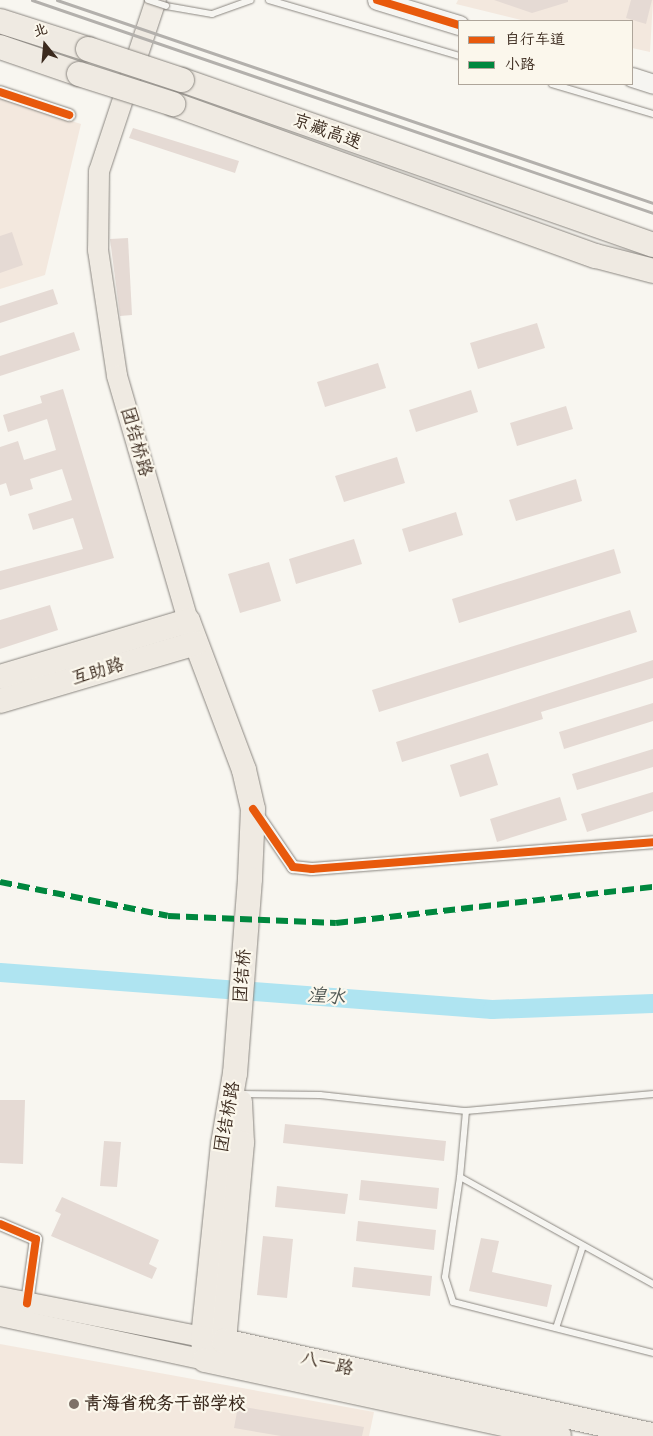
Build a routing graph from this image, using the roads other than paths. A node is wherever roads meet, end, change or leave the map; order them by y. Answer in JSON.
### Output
{"nodes":[{"id":1,"x":148,"y":0,"type":"edge"},
{"id":2,"x":252,"y":0,"type":"edge"},
{"id":3,"x":269,"y":0,"type":"edge"},
{"id":4,"x":377,"y":0,"type":"edge"},
{"id":5,"x":161,"y":3,"type":"edge"},
{"id":6,"x":0,"y":21,"type":"edge"},
{"id":7,"x":458,"y":25,"type":"edge"},
{"id":8,"x":0,"y":47,"type":"edge"},
{"id":9,"x":458,"y":56,"type":"edge"},
{"id":10,"x":633,"y":77,"type":"edge"},
{"id":11,"x":653,"y":84,"type":"edge"},
{"id":12,"x":555,"y":85,"type":"edge"},
{"id":13,"x":0,"y":92,"type":"edge"},
{"id":14,"x":653,"y":114,"type":"edge"},
{"id":15,"x":69,"y":115,"type":"dead end"},
{"id":16,"x":653,"y":245,"type":"edge"},
{"id":17,"x":653,"y":271,"type":"edge"},
{"id":18,"x":192,"y":632,"type":"junction"},
{"id":19,"x":0,"y":677,"type":"edge"},
{"id":20,"x":0,"y":702,"type":"edge"},
{"id":21,"x":253,"y":809,"type":"junction"},
{"id":22,"x":653,"y":842,"type":"edge"},
{"id":23,"x":250,"y":879,"type":"joint"},
{"id":24,"x":237,"y":1084,"type":"junction"},
{"id":25,"x":653,"y":1094,"type":"edge"},
{"id":26,"x":466,"y":1111,"type":"junction"},
{"id":27,"x":460,"y":1177,"type":"junction"},
{"id":28,"x":0,"y":1224,"type":"edge"},
{"id":29,"x":583,"y":1246,"type":"junction"},
{"id":30,"x":653,"y":1284,"type":"edge"},
{"id":31,"x":0,"y":1297,"type":"edge"},
{"id":32,"x":27,"y":1303,"type":"junction"},
{"id":33,"x":0,"y":1316,"type":"edge"},
{"id":34,"x":556,"y":1328,"type":"junction"},
{"id":35,"x":211,"y":1346,"type":"junction"},
{"id":36,"x":653,"y":1353,"type":"edge"},
{"id":37,"x":545,"y":1429,"type":"edge"},
{"id":38,"x":653,"y":1435,"type":"edge"}],
"edges":[{"from":1,"to":5,"type":"lane","bridge":true},
{"from":2,"to":5,"type":"lane"},
{"from":3,"to":9,"type":"lane"},
{"from":4,"to":7,"type":"street"},
{"from":5,"to":18,"type":"main road","name":"团结桥路"},
{"from":6,"to":16,"type":"highway","name":"京藏高速","bridge":true},
{"from":8,"to":17,"type":"highway","name":"京藏高速","bridge":true},
{"from":10,"to":11,"type":"street"},
{"from":12,"to":14,"type":"lane"},
{"from":13,"to":15,"type":"street"},
{"from":18,"to":19,"type":"highway","name":"互助路"},
{"from":18,"to":20,"type":"highway","name":"互助路"},
{"from":18,"to":21,"type":"highway","name":"团结桥路"},
{"from":21,"to":22,"type":"street"},
{"from":21,"to":23,"type":"highway","name":"团结桥路"},
{"from":23,"to":24,"type":"highway","name":"团结桥"},
{"from":24,"to":26,"type":"lane"},
{"from":24,"to":35,"type":"highway","name":"团结桥路"},
{"from":25,"to":26,"type":"lane"},
{"from":26,"to":27,"type":"lane"},
{"from":27,"to":29,"type":"lane"},
{"from":27,"to":34,"type":"lane"},
{"from":28,"to":32,"type":"street"},
{"from":29,"to":30,"type":"lane"},
{"from":29,"to":34,"type":"lane"},
{"from":31,"to":32,"type":"main road","name":"八一路"},
{"from":32,"to":35,"type":"main road","name":"八一路"},
{"from":33,"to":35,"type":"main road","name":"八一路"},
{"from":34,"to":36,"type":"lane"},
{"from":35,"to":37,"type":"highway","name":"八一路"},
{"from":37,"to":38,"type":"highway","name":"八一路"}]}
